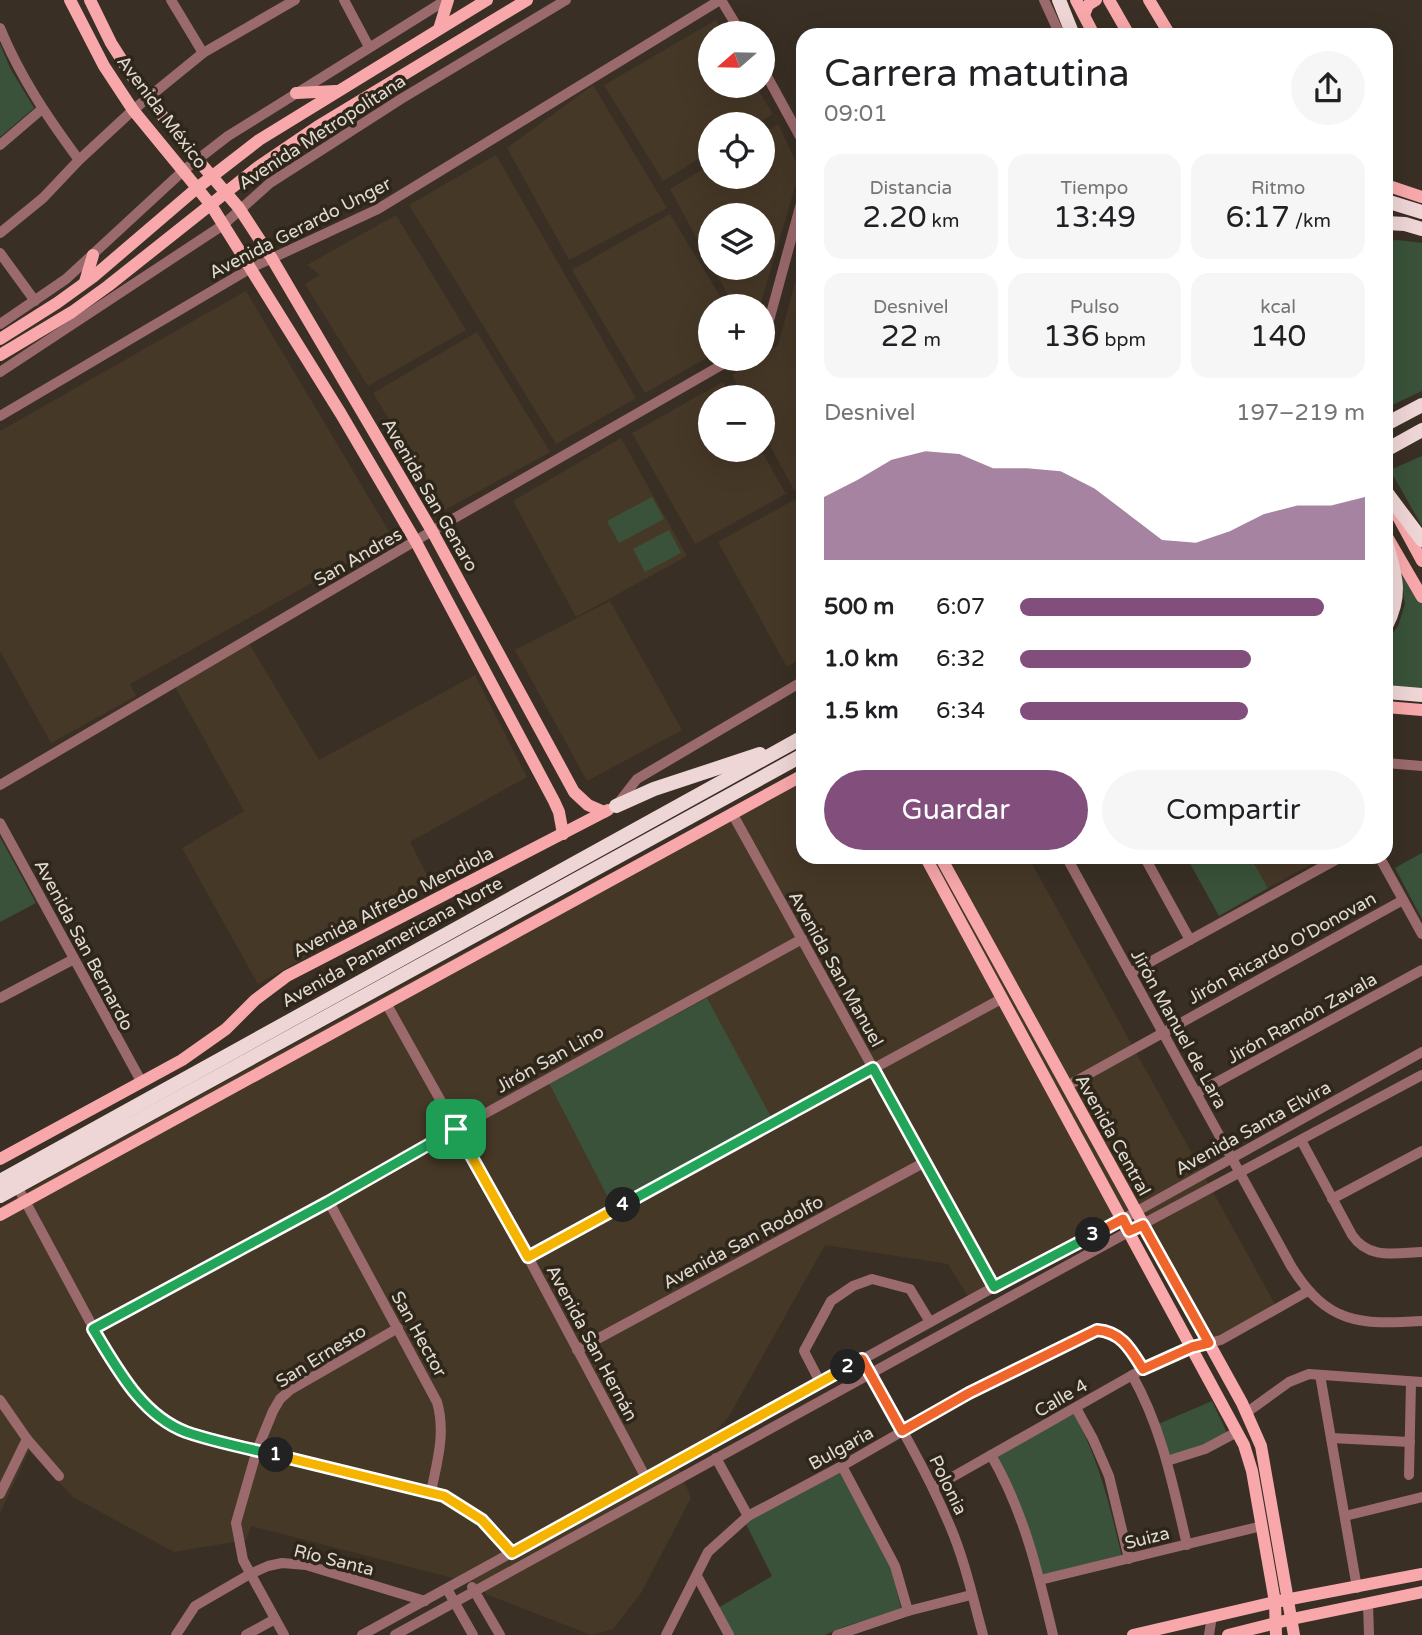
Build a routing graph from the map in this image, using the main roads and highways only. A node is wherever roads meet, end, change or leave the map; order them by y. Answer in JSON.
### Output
{"nodes":[{"id":1,"x":70,"y":0,"type":"edge"},
{"id":2,"x":90,"y":0,"type":"edge"},
{"id":3,"x":447,"y":0,"type":"edge"},
{"id":4,"x":487,"y":0,"type":"edge"},
{"id":5,"x":527,"y":0,"type":"edge"},
{"id":6,"x":1059,"y":0,"type":"edge"},
{"id":7,"x":1076,"y":0,"type":"edge"},
{"id":8,"x":1096,"y":0,"type":"edge"},
{"id":9,"x":1149,"y":0,"type":"edge"},
{"id":10,"x":1109,"y":1,"type":"edge"},
{"id":11,"x":1084,"y":15,"type":"junction"},
{"id":12,"x":1069,"y":28,"type":"edge"},
{"id":13,"x":1090,"y":28,"type":"edge"},
{"id":14,"x":1125,"y":28,"type":"edge"},
{"id":15,"x":1166,"y":28,"type":"edge"},
{"id":16,"x":439,"y":29,"type":"junction"},
{"id":17,"x":337,"y":91,"type":"junction"},
{"id":18,"x":296,"y":93,"type":"road end"},
{"id":19,"x":213,"y":176,"type":"junction"},
{"id":20,"x":1393,"y":187,"type":"edge"},
{"id":21,"x":197,"y":188,"type":"junction"},
{"id":22,"x":226,"y":192,"type":"junction"},
{"id":23,"x":1422,"y":197,"type":"edge"},
{"id":24,"x":1393,"y":203,"type":"edge"},
{"id":25,"x":211,"y":205,"type":"junction"},
{"id":26,"x":1422,"y":212,"type":"edge"},
{"id":27,"x":1393,"y":223,"type":"edge"},
{"id":28,"x":1422,"y":229,"type":"edge"},
{"id":29,"x":93,"y":255,"type":"road end"},
{"id":30,"x":85,"y":282,"type":"junction"},
{"id":31,"x":0,"y":339,"type":"edge"},
{"id":32,"x":0,"y":355,"type":"edge"},
{"id":33,"x":1422,"y":405,"type":"edge"},
{"id":34,"x":1393,"y":420,"type":"edge"},
{"id":35,"x":1419,"y":432,"type":"edge"},
{"id":36,"x":1393,"y":446,"type":"edge"},
{"id":37,"x":1393,"y":501,"type":"edge"},
{"id":38,"x":1393,"y":505,"type":"edge"},
{"id":39,"x":1422,"y":540,"type":"edge"},
{"id":40,"x":1393,"y":547,"type":"edge"},
{"id":41,"x":1422,"y":561,"type":"edge"},
{"id":42,"x":1393,"y":568,"type":"edge"},
{"id":43,"x":1422,"y":597,"type":"edge"},
{"id":44,"x":1393,"y":609,"type":"edge"},
{"id":45,"x":503,"y":661,"type":"junction"},
{"id":46,"x":486,"y":670,"type":"junction"},
{"id":47,"x":1393,"y":693,"type":"edge"},
{"id":48,"x":1422,"y":695,"type":"edge"},
{"id":49,"x":1393,"y":708,"type":"edge"},
{"id":50,"x":1422,"y":710,"type":"edge"},
{"id":51,"x":796,"y":741,"type":"edge"},
{"id":52,"x":785,"y":747,"type":"junction"},
{"id":53,"x":796,"y":759,"type":"edge"},
{"id":54,"x":796,"y":779,"type":"edge"},
{"id":55,"x":610,"y":809,"type":"junction"},
{"id":56,"x":563,"y":834,"type":"junction"},
{"id":57,"x":929,"y":864,"type":"edge"},
{"id":58,"x":944,"y":864,"type":"edge"},
{"id":59,"x":0,"y":1159,"type":"edge"},
{"id":60,"x":0,"y":1181,"type":"edge"},
{"id":61,"x":0,"y":1196,"type":"edge"},
{"id":62,"x":0,"y":1215,"type":"edge"},
{"id":63,"x":1422,"y":1574,"type":"edge"},
{"id":64,"x":1422,"y":1592,"type":"edge"},
{"id":65,"x":1282,"y":1601,"type":"junction"},
{"id":66,"x":1292,"y":1619,"type":"junction"},
{"id":67,"x":1276,"y":1629,"type":"edge"},
{"id":68,"x":1133,"y":1635,"type":"edge"},
{"id":69,"x":1228,"y":1635,"type":"edge"},
{"id":70,"x":1294,"y":1635,"type":"edge"}],
"edges":[{"from":1,"to":21,"type":"main road","name":"Avenida México"},
{"from":2,"to":19,"type":"main road","name":"Avenida México"},
{"from":3,"to":16,"type":"main road"},
{"from":4,"to":16,"type":"main road","name":"Avenida Metropolitana"},
{"from":5,"to":22,"type":"main road","name":"Avenida Metropolitana"},
{"from":6,"to":12,"type":"highway"},
{"from":7,"to":11,"type":"main road"},
{"from":8,"to":11,"type":"main road"},
{"from":9,"to":15,"type":"main road"},
{"from":10,"to":14,"type":"main road"},
{"from":11,"to":13,"type":"main road"},
{"from":16,"to":17,"type":"main road","name":"Avenida Metropolitana"},
{"from":17,"to":18,"type":"main road"},
{"from":17,"to":19,"type":"main road","name":"Avenida Metropolitana"},
{"from":19,"to":21,"type":"main road","name":"Avenida Metropolitana"},
{"from":19,"to":22,"type":"main road","name":"Avenida México"},
{"from":20,"to":23,"type":"main road"},
{"from":21,"to":25,"type":"main road","name":"Avenida México"},
{"from":21,"to":30,"type":"main road","name":"Avenida Metropolitana"},
{"from":22,"to":25,"type":"main road","name":"Avenida Metropolitana"},
{"from":22,"to":45,"type":"main road","name":"Avenida San Genaro"},
{"from":24,"to":26,"type":"highway"},
{"from":25,"to":32,"type":"main road","name":"Avenida Metropolitana"},
{"from":25,"to":46,"type":"main road","name":"Avenida San Genaro"},
{"from":27,"to":28,"type":"highway"},
{"from":29,"to":30,"type":"main road"},
{"from":30,"to":31,"type":"main road","name":"Avenida Metropolitana"},
{"from":33,"to":34,"type":"highway"},
{"from":35,"to":36,"type":"highway"},
{"from":37,"to":39,"type":"highway"},
{"from":38,"to":41,"type":"main road"},
{"from":40,"to":43,"type":"main road"},
{"from":42,"to":44,"type":"highway"},
{"from":45,"to":46,"type":"main road"},
{"from":45,"to":55,"type":"main road","name":"Avenida San Genaro"},
{"from":46,"to":56,"type":"main road","name":"Avenida San Genaro"},
{"from":47,"to":48,"type":"highway"},
{"from":49,"to":50,"type":"main road"},
{"from":51,"to":52,"type":"highway","name":"Avenida Panamericana Norte"},
{"from":52,"to":55,"type":"highway"},
{"from":52,"to":60,"type":"highway","name":"Avenida Panamericana Norte"},
{"from":53,"to":61,"type":"highway","name":"Avenida Panamericana Norte"},
{"from":54,"to":62,"type":"main road"},
{"from":55,"to":56,"type":"main road","name":"Avenida Alfredo Mendiola"},
{"from":56,"to":59,"type":"main road","name":"Avenida Alfredo Mendiola"},
{"from":57,"to":65,"type":"main road","name":"Avenida Central"},
{"from":58,"to":65,"type":"main road","name":"Avenida Central"},
{"from":63,"to":65,"type":"main road"},
{"from":64,"to":66,"type":"main road"},
{"from":65,"to":66,"type":"main road","name":"Avenida Central"},
{"from":65,"to":67,"type":"main road","name":"Avenida Central"},
{"from":65,"to":68,"type":"main road"},
{"from":66,"to":67,"type":"main road"},
{"from":66,"to":70,"type":"main road","name":"Avenida Central"},
{"from":67,"to":69,"type":"main road"}]}
